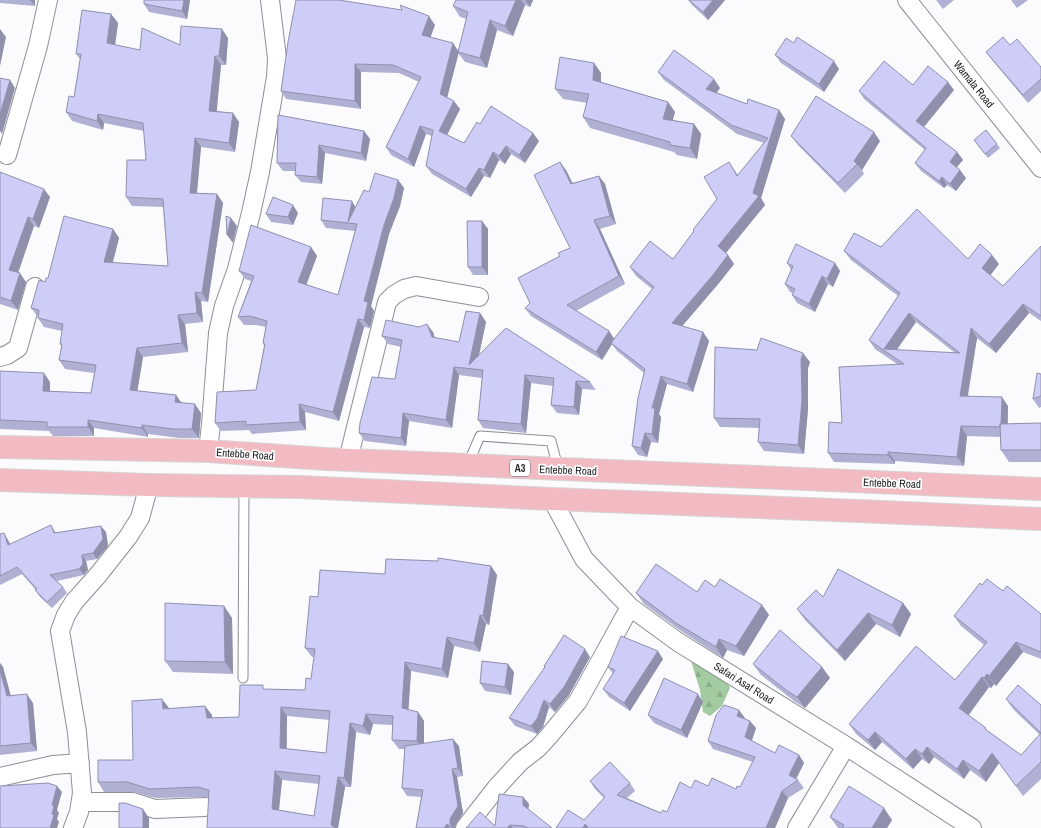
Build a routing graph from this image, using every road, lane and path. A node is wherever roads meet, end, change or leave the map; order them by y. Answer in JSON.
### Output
{"nodes":[{"id":1,"x":48,"y":0,"type":"edge"},
{"id":2,"x":270,"y":0,"type":"edge"},
{"id":3,"x":907,"y":0,"type":"edge"},
{"id":4,"x":7,"y":156,"type":"dead end"},
{"id":5,"x":1041,"y":168,"type":"edge"},
{"id":6,"x":35,"y":287,"type":"edge"},
{"id":7,"x":479,"y":296,"type":"dead end"},
{"id":8,"x":0,"y":357,"type":"edge"},
{"id":9,"x":0,"y":447,"type":"edge"},
{"id":10,"x":208,"y":451,"type":"junction"},
{"id":11,"x":348,"y":460,"type":"junction"},
{"id":12,"x":468,"y":465,"type":"junction"},
{"id":13,"x":559,"y":469,"type":"junction"},
{"id":14,"x":0,"y":480,"type":"edge"},
{"id":15,"x":149,"y":485,"type":"junction"},
{"id":16,"x":244,"y":486,"type":"junction"},
{"id":17,"x":1041,"y":489,"type":"edge"},
{"id":18,"x":552,"y":499,"type":"junction"},
{"id":19,"x":1041,"y":519,"type":"edge"},
{"id":20,"x":630,"y":606,"type":"junction"},
{"id":21,"x":243,"y":678,"type":"dead end"},
{"id":22,"x":846,"y":746,"type":"junction"},
{"id":23,"x":80,"y":762,"type":"junction"},
{"id":24,"x":0,"y":777,"type":"edge"},
{"id":25,"x":81,"y":802,"type":"junction"},
{"id":26,"x":205,"y":808,"type":"dead end"},
{"id":27,"x":73,"y":828,"type":"edge"},
{"id":28,"x":465,"y":828,"type":"edge"},
{"id":29,"x":797,"y":828,"type":"edge"},
{"id":30,"x":972,"y":828,"type":"edge"}],
"edges":[{"from":1,"to":4,"type":"street"},
{"from":2,"to":10,"type":"street"},
{"from":3,"to":5,"type":"street","name":"Wamala Road"},
{"from":6,"to":8,"type":"street"},
{"from":7,"to":11,"type":"street"},
{"from":9,"to":10,"type":"main road","name":"Entebbe Road","number":"A3"},
{"from":10,"to":11,"type":"main road","name":"Entebbe Road","number":"A3"},
{"from":11,"to":12,"type":"main road","name":"Entebbe Road","number":"A3"},
{"from":12,"to":13,"type":"main road","name":"Entebbe Road","number":"A3"},
{"from":12,"to":13,"type":"lane"},
{"from":13,"to":17,"type":"main road","name":"Entebbe Road","number":"A3"},
{"from":14,"to":15,"type":"main road"},
{"from":15,"to":16,"type":"main road"},
{"from":15,"to":23,"type":"street"},
{"from":16,"to":18,"type":"main road"},
{"from":16,"to":21,"type":"lane"},
{"from":18,"to":19,"type":"main road"},
{"from":18,"to":20,"type":"street","name":"Safari Asaf Road"},
{"from":20,"to":22,"type":"street","name":"Safari Asaf Road"},
{"from":20,"to":28,"type":"street"},
{"from":22,"to":29,"type":"street"},
{"from":22,"to":30,"type":"street","name":"Safari Asaf Road"},
{"from":23,"to":24,"type":"street"},
{"from":23,"to":25,"type":"street"},
{"from":25,"to":26,"type":"street"},
{"from":25,"to":27,"type":"street"}]}
